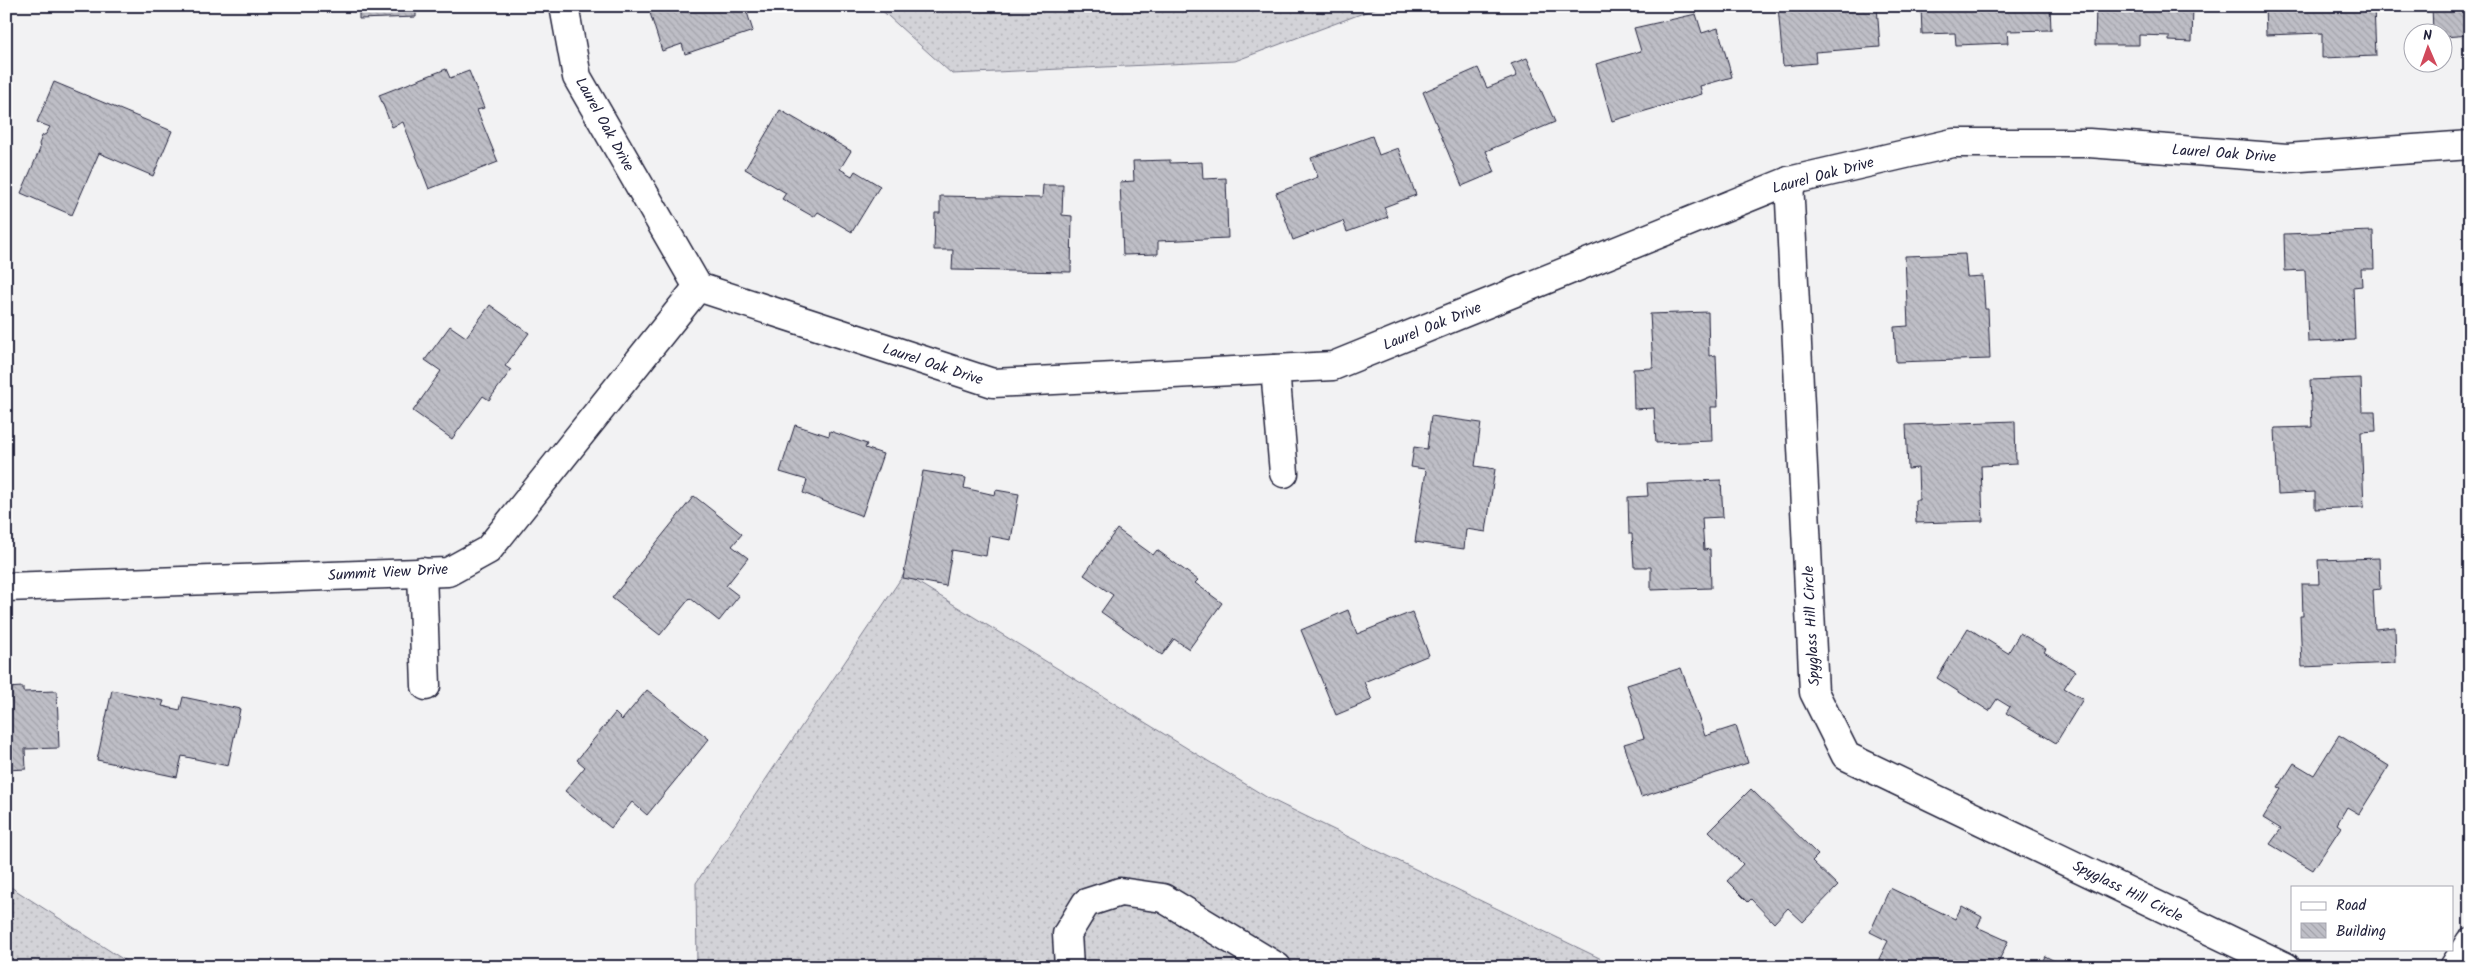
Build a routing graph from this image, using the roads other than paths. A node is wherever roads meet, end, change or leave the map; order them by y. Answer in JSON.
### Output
{"nodes":[{"id":1,"x":564,"y":6,"type":"edge"},
{"id":2,"x":2470,"y":145,"type":"edge"},
{"id":3,"x":1789,"y":181,"type":"junction"},
{"id":4,"x":698,"y":287,"type":"junction"},
{"id":5,"x":1275,"y":369,"type":"junction"},
{"id":6,"x":1284,"y":473,"type":"dead end"},
{"id":7,"x":422,"y":572,"type":"junction"},
{"id":8,"x":6,"y":587,"type":"edge"},
{"id":9,"x":426,"y":686,"type":"dead end"},
{"id":10,"x":2470,"y":942,"type":"edge"},
{"id":11,"x":1069,"y":967,"type":"edge"},
{"id":12,"x":1278,"y":967,"type":"edge"},
{"id":13,"x":2286,"y":967,"type":"edge"},
{"id":14,"x":2454,"y":967,"type":"edge"}],
"edges":[{"from":1,"to":4,"type":"street","name":"Laurel Oak Drive"},
{"from":2,"to":3,"type":"street","name":"Laurel Oak Drive"},
{"from":3,"to":5,"type":"street","name":"Laurel Oak Drive"},
{"from":3,"to":13,"type":"street","name":"Spyglass Hill Circle"},
{"from":4,"to":5,"type":"street","name":"Laurel Oak Drive"},
{"from":4,"to":7,"type":"street","name":"Summit View Drive"},
{"from":5,"to":6,"type":"street"},
{"from":7,"to":8,"type":"street","name":"Summit View Drive"},
{"from":7,"to":9,"type":"street"},
{"from":10,"to":14,"type":"street"},
{"from":11,"to":12,"type":"street"}]}
